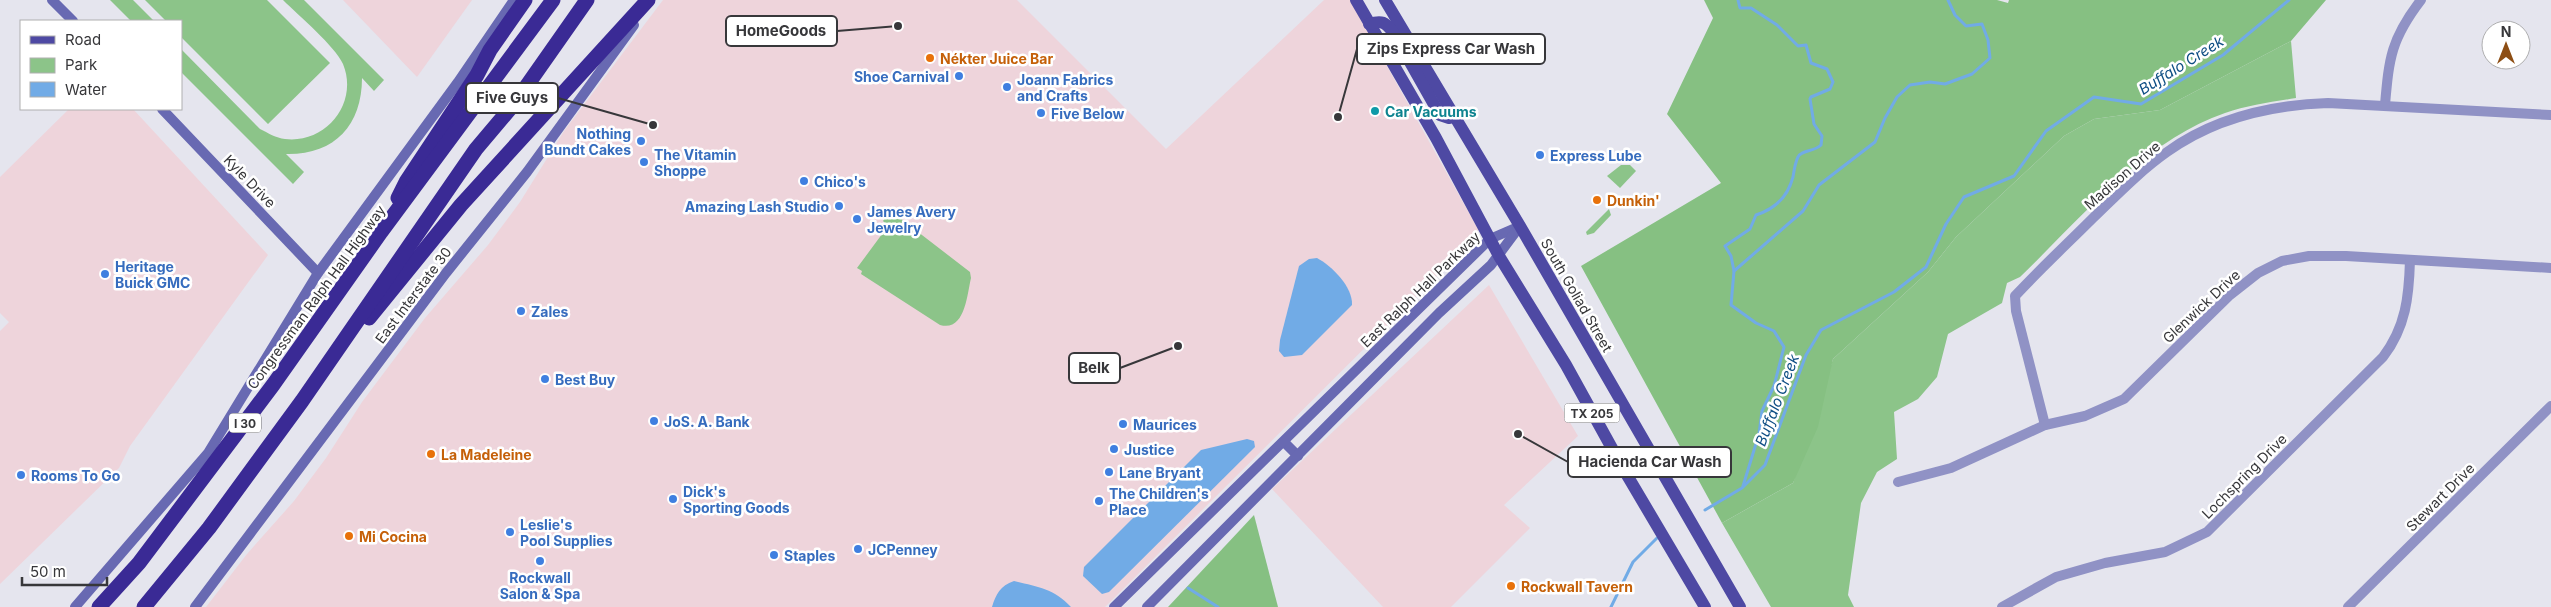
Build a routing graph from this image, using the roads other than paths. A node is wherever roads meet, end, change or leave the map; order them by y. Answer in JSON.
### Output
{"nodes":[{"id":1,"x":52,"y":0,"type":"edge"},
{"id":2,"x":514,"y":0,"type":"edge"},
{"id":3,"x":526,"y":0,"type":"edge"},
{"id":4,"x":553,"y":0,"type":"edge"},
{"id":5,"x":587,"y":0,"type":"edge"},
{"id":6,"x":648,"y":0,"type":"edge"},
{"id":7,"x":652,"y":0,"type":"edge"},
{"id":8,"x":1356,"y":0,"type":"edge"},
{"id":9,"x":1386,"y":0,"type":"edge"},
{"id":10,"x":2421,"y":0,"type":"edge"},
{"id":11,"x":72,"y":20,"type":"edge"},
{"id":12,"x":1369,"y":24,"type":"junction"},
{"id":13,"x":2384,"y":106,"type":"junction"},
{"id":14,"x":163,"y":110,"type":"edge"},
{"id":15,"x":2551,"y":115,"type":"edge"},
{"id":16,"x":1455,"y":116,"type":"junction"},
{"id":17,"x":1520,"y":226,"type":"junction"},
{"id":18,"x":382,"y":232,"type":"junction"},
{"id":19,"x":1490,"y":239,"type":"junction"},
{"id":20,"x":1499,"y":256,"type":"junction"},
{"id":21,"x":2410,"y":260,"type":"junction"},
{"id":22,"x":2551,"y":268,"type":"edge"},
{"id":23,"x":318,"y":273,"type":"junction"},
{"id":24,"x":1342,"y":385,"type":"junction"},
{"id":25,"x":1355,"y":398,"type":"junction"},
{"id":26,"x":302,"y":401,"type":"junction"},
{"id":27,"x":2551,"y":406,"type":"edge"},
{"id":28,"x":2045,"y":425,"type":"junction"},
{"id":29,"x":1284,"y":442,"type":"junction"},
{"id":30,"x":1298,"y":456,"type":"junction"},
{"id":31,"x":1898,"y":482,"type":"dead end"},
{"id":32,"x":75,"y":607,"type":"edge"},
{"id":33,"x":99,"y":607,"type":"edge"},
{"id":34,"x":144,"y":607,"type":"edge"},
{"id":35,"x":195,"y":607,"type":"edge"},
{"id":36,"x":1114,"y":607,"type":"edge"},
{"id":37,"x":1147,"y":607,"type":"edge"},
{"id":38,"x":1705,"y":607,"type":"edge"},
{"id":39,"x":1740,"y":607,"type":"edge"},
{"id":40,"x":2002,"y":607,"type":"edge"},
{"id":41,"x":2348,"y":607,"type":"edge"}],
"edges":[{"from":1,"to":11,"type":"main road"},
{"from":2,"to":23,"type":"main road"},
{"from":3,"to":18,"type":"highway"},
{"from":4,"to":18,"type":"highway","name":"Congressman Ralph Hall Highway","number":"I 30"},
{"from":5,"to":26,"type":"highway","number":"I 30"},
{"from":6,"to":26,"type":"highway"},
{"from":7,"to":35,"type":"main road","name":"East Interstate 30"},
{"from":8,"to":12,"type":"main road","number":"TX 205"},
{"from":9,"to":16,"type":"main road","name":"South Goliad Street","number":"TX 205"},
{"from":10,"to":13,"type":"street"},
{"from":12,"to":16,"type":"main road"},
{"from":12,"to":19,"type":"main road","number":"TX 205"},
{"from":13,"to":15,"type":"street","name":"Madison Drive"},
{"from":13,"to":28,"type":"street","name":"Madison Drive"},
{"from":14,"to":23,"type":"main road","name":"Kyle Drive"},
{"from":16,"to":17,"type":"main road","name":"South Goliad Street","number":"TX 205"},
{"from":17,"to":19,"type":"main road","name":"East Ralph Hall Parkway"},
{"from":17,"to":20,"type":"main road"},
{"from":17,"to":39,"type":"main road","name":"South Goliad Street","number":"TX 205"},
{"from":18,"to":33,"type":"highway","name":"Congressman Ralph Hall Highway","number":"I 30"},
{"from":19,"to":20,"type":"main road","number":"TX 205"},
{"from":19,"to":24,"type":"main road","name":"East Ralph Hall Parkway"},
{"from":20,"to":25,"type":"main road"},
{"from":20,"to":38,"type":"main road","number":"TX 205"},
{"from":21,"to":22,"type":"street","name":"Glenwick Drive"},
{"from":21,"to":28,"type":"street","name":"Glenwick Drive"},
{"from":21,"to":40,"type":"street","name":"Lochspring Drive"},
{"from":23,"to":32,"type":"main road"},
{"from":24,"to":25,"type":"main road"},
{"from":24,"to":29,"type":"main road","name":"East Ralph Hall Parkway"},
{"from":25,"to":30,"type":"main road"},
{"from":26,"to":34,"type":"highway","number":"I 30"},
{"from":27,"to":41,"type":"street","name":"Stewart Drive"},
{"from":28,"to":31,"type":"street","name":"Glenwick Drive"},
{"from":29,"to":30,"type":"main road"},
{"from":29,"to":36,"type":"main road","name":"East Ralph Hall Parkway"},
{"from":30,"to":37,"type":"main road"}]}
